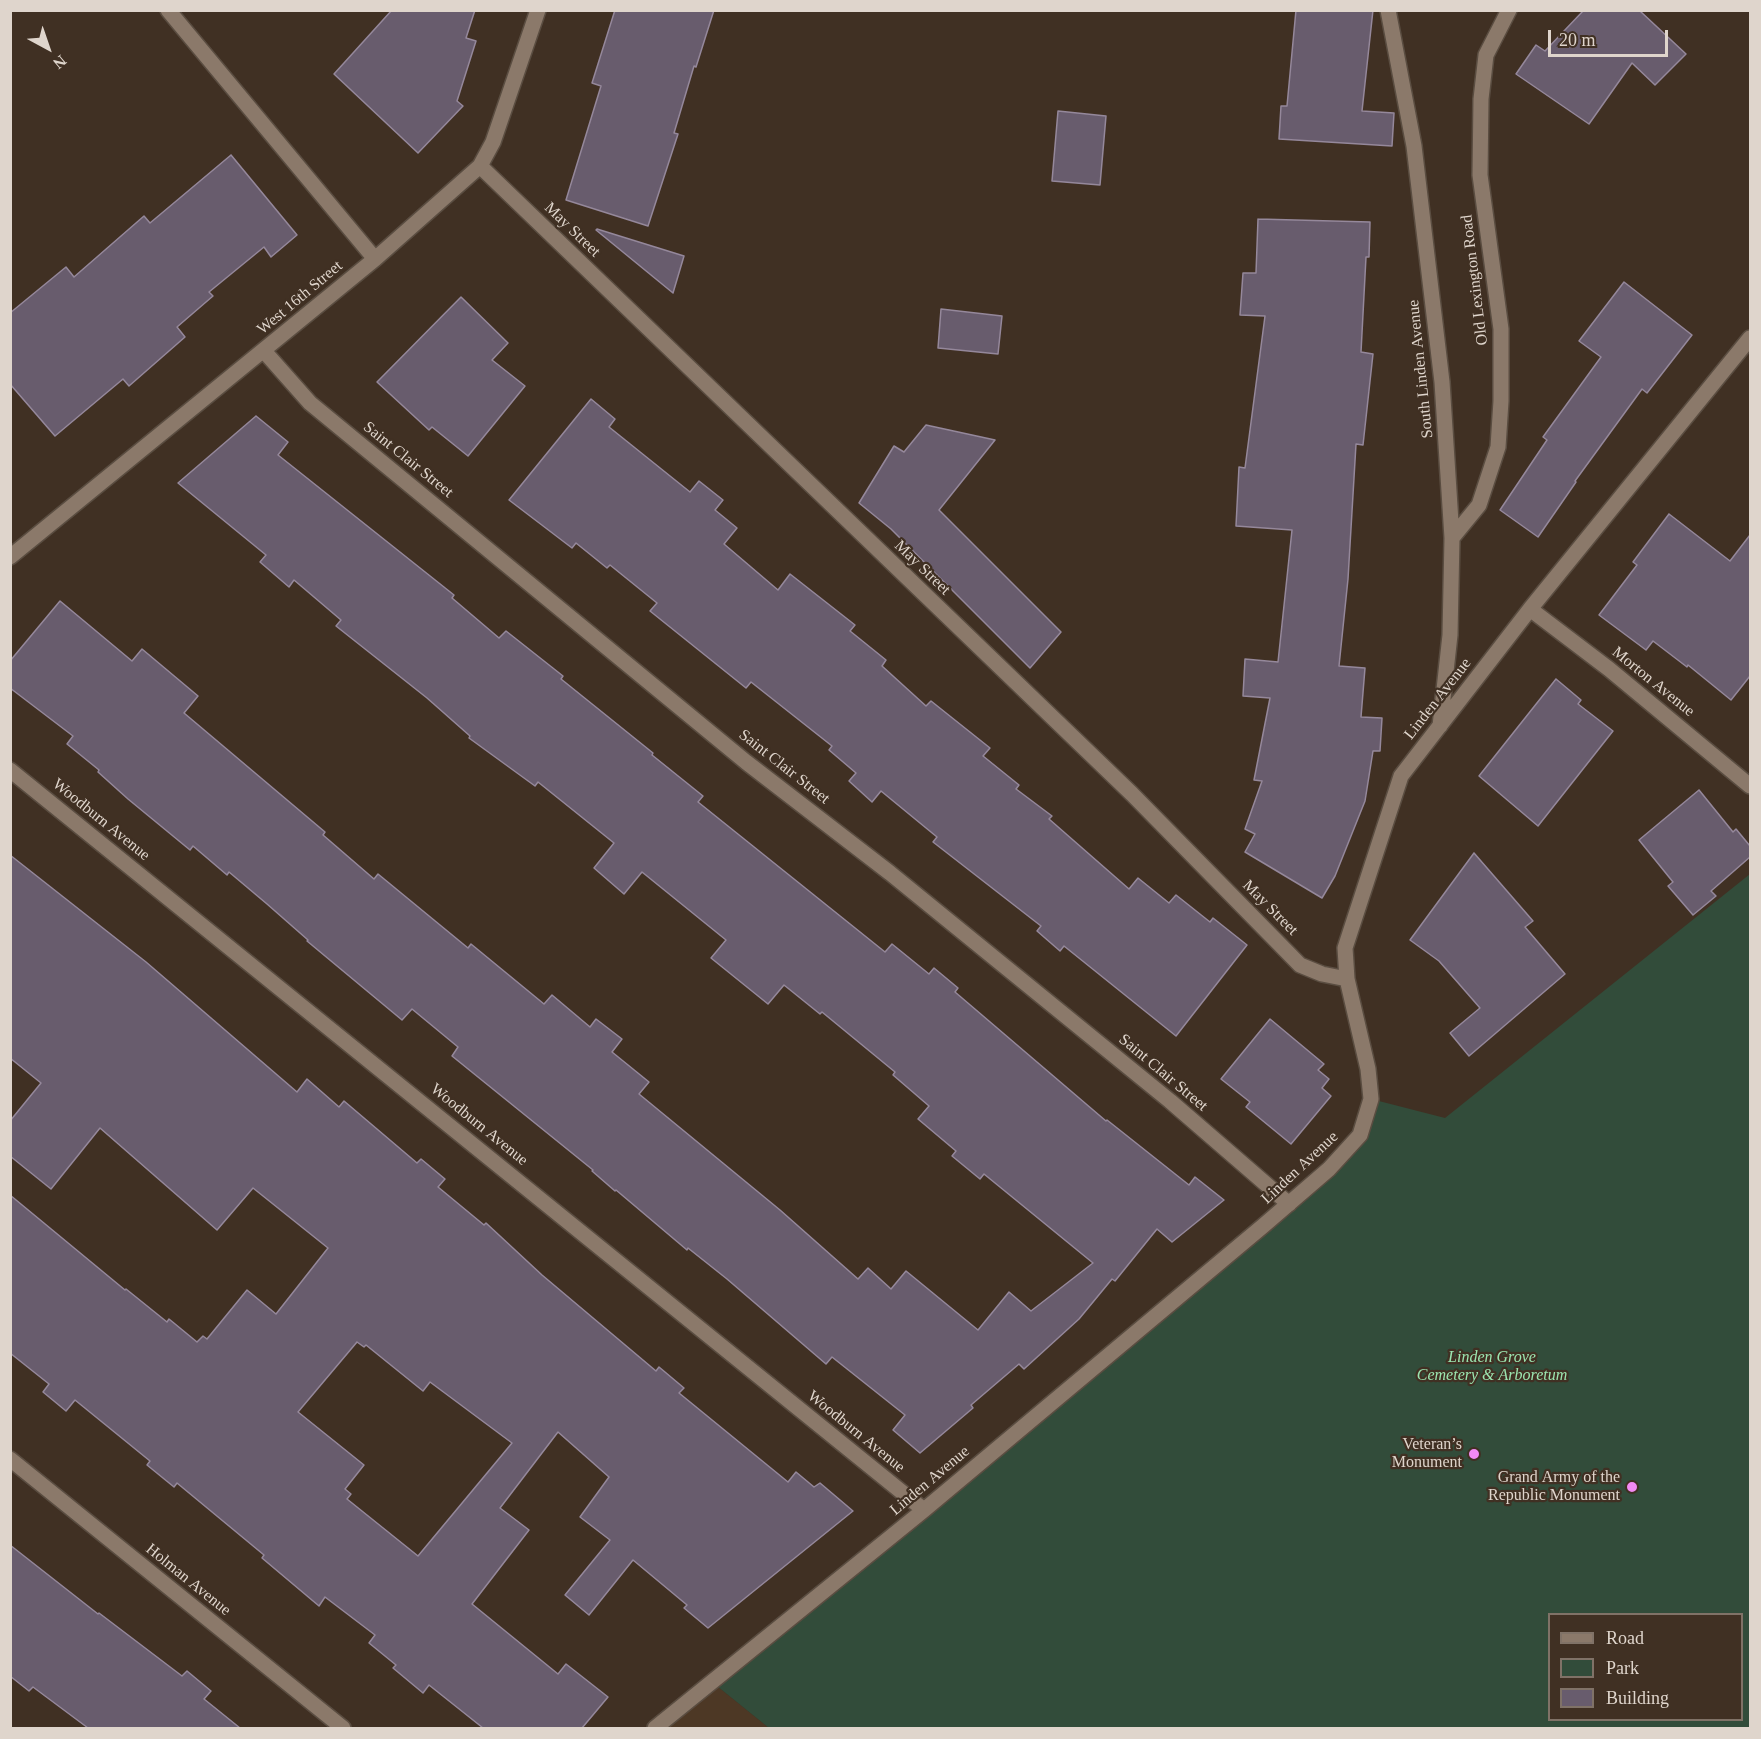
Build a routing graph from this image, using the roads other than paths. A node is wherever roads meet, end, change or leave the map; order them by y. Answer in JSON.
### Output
{"nodes":[{"id":1,"x":168,"y":10,"type":"edge"},
{"id":2,"x":538,"y":10,"type":"edge"},
{"id":3,"x":1388,"y":10,"type":"edge"},
{"id":4,"x":1509,"y":10,"type":"edge"},
{"id":5,"x":480,"y":166,"type":"junction"},
{"id":6,"x":375,"y":259,"type":"junction"},
{"id":7,"x":1750,"y":338,"type":"edge"},
{"id":8,"x":264,"y":351,"type":"junction"},
{"id":9,"x":1452,"y":538,"type":"junction"},
{"id":10,"x":10,"y":557,"type":"edge"},
{"id":11,"x":1530,"y":609,"type":"junction"},
{"id":12,"x":1440,"y":726,"type":"junction"},
{"id":13,"x":10,"y":770,"type":"edge"},
{"id":14,"x":1750,"y":786,"type":"edge"},
{"id":15,"x":1347,"y":979,"type":"junction"},
{"id":16,"x":1289,"y":1203,"type":"junction"},
{"id":17,"x":10,"y":1460,"type":"edge"},
{"id":18,"x":924,"y":1510,"type":"junction"},
{"id":19,"x":344,"y":1728,"type":"edge"},
{"id":20,"x":655,"y":1728,"type":"edge"}],
"edges":[{"from":1,"to":6,"type":"street"},
{"from":2,"to":5,"type":"street","name":"West 16th Street"},
{"from":3,"to":9,"type":"street","name":"South Linden Avenue"},
{"from":4,"to":9,"type":"street","name":"Old Lexington Road"},
{"from":5,"to":6,"type":"street","name":"West 16th Street"},
{"from":5,"to":15,"type":"street","name":"May Street"},
{"from":6,"to":8,"type":"street","name":"West 16th Street"},
{"from":7,"to":11,"type":"street","name":"Linden Avenue"},
{"from":8,"to":10,"type":"street","name":"West 16th Street"},
{"from":8,"to":16,"type":"street","name":"Saint Clair Street"},
{"from":9,"to":12,"type":"street","name":"South Linden Avenue"},
{"from":11,"to":12,"type":"street","name":"Linden Avenue"},
{"from":11,"to":14,"type":"street","name":"Morton Avenue"},
{"from":12,"to":15,"type":"street","name":"Linden Avenue"},
{"from":13,"to":18,"type":"street","name":"Woodburn Avenue"},
{"from":15,"to":16,"type":"street","name":"Linden Avenue"},
{"from":16,"to":18,"type":"street","name":"Linden Avenue"},
{"from":17,"to":19,"type":"street","name":"Holman Avenue"},
{"from":18,"to":20,"type":"street","name":"Linden Avenue"}]}
